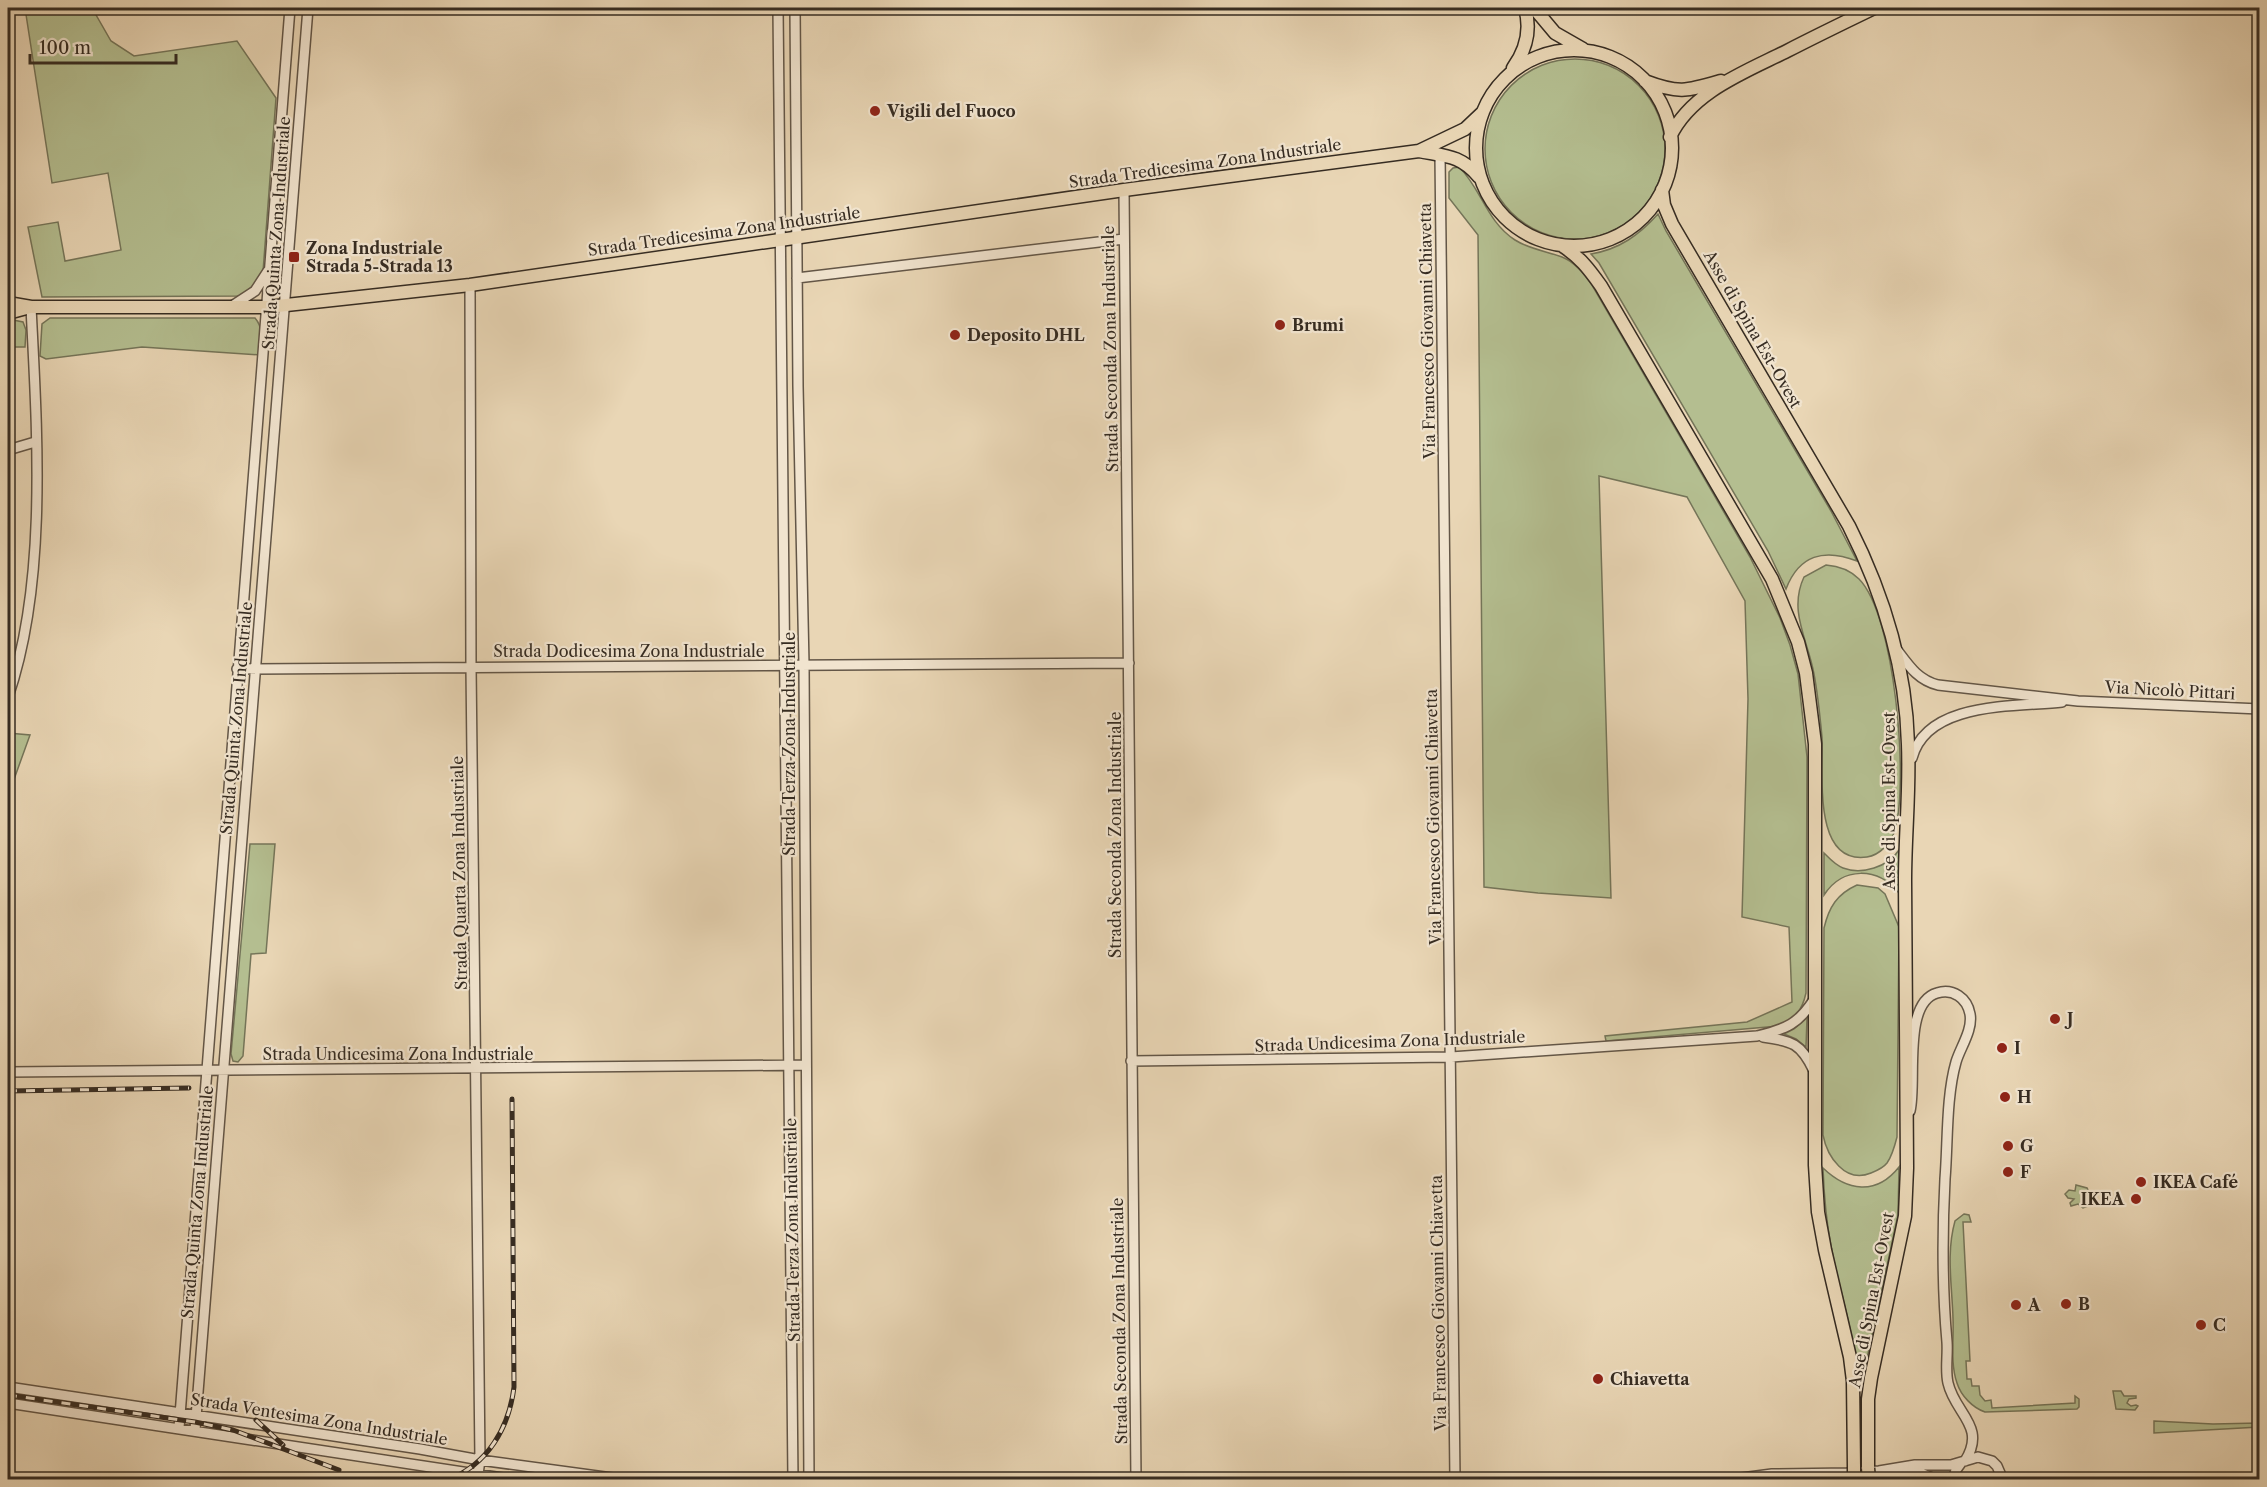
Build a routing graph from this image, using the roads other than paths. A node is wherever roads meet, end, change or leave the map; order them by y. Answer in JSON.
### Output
{"nodes":[{"id":1,"x":290,"y":8,"type":"edge"},
{"id":2,"x":308,"y":8,"type":"edge"},
{"id":3,"x":778,"y":8,"type":"edge"},
{"id":4,"x":795,"y":8,"type":"edge"},
{"id":5,"x":1525,"y":8,"type":"edge"},
{"id":6,"x":1534,"y":8,"type":"edge"},
{"id":7,"x":1874,"y":8,"type":"edge"},
{"id":8,"x":1586,"y":51,"type":"junction"},
{"id":9,"x":1508,"y":75,"type":"junction"},
{"id":10,"x":1734,"y":77,"type":"junction"},
{"id":11,"x":1644,"y":81,"type":"junction"},
{"id":12,"x":1483,"y":112,"type":"junction"},
{"id":13,"x":1670,"y":137,"type":"junction"},
{"id":14,"x":1419,"y":151,"type":"junction"},
{"id":15,"x":1440,"y":155,"type":"junction"},
{"id":16,"x":1482,"y":180,"type":"junction"},
{"id":17,"x":1124,"y":190,"type":"junction"},
{"id":18,"x":1662,"y":190,"type":"junction"},
{"id":19,"x":797,"y":237,"type":"junction"},
{"id":20,"x":1124,"y":239,"type":"junction"},
{"id":21,"x":781,"y":240,"type":"junction"},
{"id":22,"x":1561,"y":245,"type":"junction"},
{"id":23,"x":270,"y":266,"type":"junction"},
{"id":24,"x":797,"y":278,"type":"junction"},
{"id":25,"x":470,"y":285,"type":"junction"},
{"id":26,"x":8,"y":303,"type":"edge"},
{"id":27,"x":285,"y":306,"type":"junction"},
{"id":28,"x":31,"y":307,"type":"junction"},
{"id":29,"x":268,"y":307,"type":"junction"},
{"id":30,"x":230,"y":308,"type":"junction"},
{"id":31,"x":8,"y":313,"type":"edge"},
{"id":32,"x":781,"y":385,"type":"junction"},
{"id":33,"x":798,"y":386,"type":"junction"},
{"id":34,"x":36,"y":442,"type":"junction"},
{"id":35,"x":8,"y":450,"type":"edge"},
{"id":36,"x":1897,"y":650,"type":"junction"},
{"id":37,"x":1129,"y":663,"type":"junction"},
{"id":38,"x":786,"y":665,"type":"junction"},
{"id":39,"x":804,"y":665,"type":"junction"},
{"id":40,"x":471,"y":667,"type":"junction"},
{"id":41,"x":237,"y":669,"type":"junction"},
{"id":42,"x":255,"y":669,"type":"junction"},
{"id":43,"x":8,"y":697,"type":"edge"},
{"id":44,"x":2078,"y":701,"type":"junction"},
{"id":45,"x":2259,"y":709,"type":"edge"},
{"id":46,"x":232,"y":735,"type":"junction"},
{"id":47,"x":250,"y":736,"type":"junction"},
{"id":48,"x":1908,"y":782,"type":"junction"},
{"id":49,"x":787,"y":845,"type":"junction"},
{"id":50,"x":804,"y":845,"type":"junction"},
{"id":51,"x":1816,"y":995,"type":"junction"},
{"id":52,"x":1758,"y":1036,"type":"junction"},
{"id":53,"x":1451,"y":1058,"type":"junction"},
{"id":54,"x":1131,"y":1061,"type":"junction"},
{"id":55,"x":805,"y":1065,"type":"junction"},
{"id":56,"x":789,"y":1066,"type":"junction"},
{"id":57,"x":477,"y":1068,"type":"junction"},
{"id":58,"x":207,"y":1070,"type":"junction"},
{"id":59,"x":223,"y":1070,"type":"junction"},
{"id":60,"x":8,"y":1072,"type":"edge"},
{"id":61,"x":1816,"y":1075,"type":"junction"},
{"id":62,"x":789,"y":1119,"type":"junction"},
{"id":63,"x":806,"y":1119,"type":"junction"},
{"id":64,"x":1906,"y":1128,"type":"junction"},
{"id":65,"x":192,"y":1258,"type":"junction"},
{"id":66,"x":208,"y":1259,"type":"junction"},
{"id":67,"x":808,"y":1350,"type":"junction"},
{"id":68,"x":792,"y":1351,"type":"junction"},
{"id":69,"x":8,"y":1387,"type":"edge"},
{"id":70,"x":8,"y":1403,"type":"edge"},
{"id":71,"x":180,"y":1413,"type":"junction"},
{"id":72,"x":195,"y":1415,"type":"junction"},
{"id":73,"x":178,"y":1428,"type":"junction"},
{"id":74,"x":195,"y":1430,"type":"junction"},
{"id":75,"x":793,"y":1443,"type":"junction"},
{"id":76,"x":809,"y":1443,"type":"junction"},
{"id":77,"x":386,"y":1444,"type":"junction"},
{"id":78,"x":420,"y":1449,"type":"junction"},
{"id":79,"x":384,"y":1459,"type":"junction"},
{"id":80,"x":480,"y":1460,"type":"junction"},
{"id":81,"x":1963,"y":1462,"type":"junction"},
{"id":82,"x":418,"y":1464,"type":"junction"},
{"id":83,"x":1893,"y":1469,"type":"junction"},
{"id":84,"x":1854,"y":1473,"type":"edge"},
{"id":85,"x":478,"y":1474,"type":"junction"},
{"id":86,"x":1869,"y":1474,"type":"edge"},
{"id":87,"x":599,"y":1477,"type":"edge"},
{"id":88,"x":516,"y":1479,"type":"edge"},
{"id":89,"x":627,"y":1479,"type":"edge"},
{"id":90,"x":793,"y":1479,"type":"edge"},
{"id":91,"x":810,"y":1479,"type":"edge"},
{"id":92,"x":1136,"y":1479,"type":"edge"},
{"id":93,"x":1455,"y":1479,"type":"edge"},
{"id":94,"x":1726,"y":1479,"type":"edge"},
{"id":95,"x":1937,"y":1479,"type":"edge"},
{"id":96,"x":1953,"y":1479,"type":"edge"},
{"id":97,"x":2003,"y":1479,"type":"edge"}],
"edges":[{"from":1,"to":23,"type":"street","name":"Strada Quinta Zona Industriale"},
{"from":2,"to":27,"type":"street","name":"Strada Quinta Zona Industriale"},
{"from":3,"to":21,"type":"street","name":"Strada Terza Zona Industriale"},
{"from":4,"to":19,"type":"street","name":"Strada Terza Zona Industriale"},
{"from":5,"to":9,"type":"main road"},
{"from":6,"to":8,"type":"main road"},
{"from":7,"to":10,"type":"main road"},
{"from":8,"to":9,"type":"main road"},
{"from":8,"to":11,"type":"main road"},
{"from":9,"to":12,"type":"main road"},
{"from":10,"to":11,"type":"main road"},
{"from":10,"to":13,"type":"main road"},
{"from":11,"to":13,"type":"main road"},
{"from":12,"to":14,"type":"main road"},
{"from":12,"to":16,"type":"main road"},
{"from":13,"to":18,"type":"main road"},
{"from":14,"to":15,"type":"main road"},
{"from":14,"to":17,"type":"main road","name":"Strada Tredicesima Zona Industriale"},
{"from":15,"to":16,"type":"main road"},
{"from":15,"to":53,"type":"street","name":"Via Francesco Giovanni Chiavetta"},
{"from":16,"to":22,"type":"main road"},
{"from":17,"to":19,"type":"main road","name":"Strada Tredicesima Zona Industriale"},
{"from":17,"to":20,"type":"street","name":"Strada Seconda Zona Industriale"},
{"from":18,"to":22,"type":"main road"},
{"from":18,"to":36,"type":"main road","name":"Asse di Spina Est-Ovest"},
{"from":19,"to":21,"type":"main road","name":"Strada Tredicesima Zona Industriale"},
{"from":19,"to":24,"type":"street","name":"Strada Terza Zona Industriale"},
{"from":20,"to":24,"type":"street"},
{"from":20,"to":37,"type":"street","name":"Strada Seconda Zona Industriale"},
{"from":21,"to":25,"type":"main road","name":"Strada Tredicesima Zona Industriale"},
{"from":21,"to":32,"type":"street","name":"Strada Terza Zona Industriale"},
{"from":22,"to":51,"type":"main road","name":"Asse di Spina Est-Ovest"},
{"from":23,"to":29,"type":"street","name":"Strada Quinta Zona Industriale"},
{"from":23,"to":30,"type":"street"},
{"from":24,"to":33,"type":"street","name":"Strada Terza Zona Industriale"},
{"from":25,"to":27,"type":"main road","name":"Strada Tredicesima Zona Industriale"},
{"from":25,"to":40,"type":"street","name":"Strada Quarta Zona Industriale"},
{"from":26,"to":28,"type":"main road"},
{"from":27,"to":29,"type":"main road","name":"Strada Tredicesima Zona Industriale"},
{"from":27,"to":42,"type":"street","name":"Strada Quinta Zona Industriale"},
{"from":28,"to":30,"type":"main road","name":"Strada Tredicesima Zona Industriale"},
{"from":28,"to":31,"type":"main road"},
{"from":28,"to":34,"type":"street"},
{"from":29,"to":30,"type":"main road","name":"Strada Tredicesima Zona Industriale"},
{"from":29,"to":41,"type":"street","name":"Strada Quinta Zona Industriale"},
{"from":32,"to":33,"type":"street"},
{"from":32,"to":38,"type":"street","name":"Strada Terza Zona Industriale"},
{"from":33,"to":39,"type":"street","name":"Strada Terza Zona Industriale"},
{"from":34,"to":35,"type":"street"},
{"from":34,"to":43,"type":"street"},
{"from":36,"to":44,"type":"street"},
{"from":36,"to":48,"type":"main road","name":"Asse di Spina Est-Ovest"},
{"from":37,"to":39,"type":"street","name":"Strada Dodicesima Zona Industriale"},
{"from":37,"to":54,"type":"street","name":"Strada Seconda Zona Industriale"},
{"from":38,"to":39,"type":"street","name":"Strada Dodicesima Zona Industriale"},
{"from":38,"to":40,"type":"street","name":"Strada Dodicesima Zona Industriale"},
{"from":38,"to":49,"type":"street","name":"Strada Terza Zona Industriale"},
{"from":39,"to":50,"type":"street","name":"Strada Terza Zona Industriale"},
{"from":40,"to":42,"type":"street","name":"Strada Dodicesima Zona Industriale"},
{"from":40,"to":57,"type":"street","name":"Strada Quarta Zona Industriale"},
{"from":41,"to":42,"type":"street","name":"Strada Dodicesima Zona Industriale"},
{"from":41,"to":46,"type":"street","name":"Strada Quinta Zona Industriale"},
{"from":42,"to":47,"type":"street","name":"Strada Quinta Zona Industriale"},
{"from":44,"to":45,"type":"street","name":"Via Nicolò Pittari"},
{"from":44,"to":48,"type":"street"},
{"from":46,"to":47,"type":"street"},
{"from":46,"to":58,"type":"street","name":"Strada Quinta Zona Industriale"},
{"from":47,"to":59,"type":"street","name":"Strada Quinta Zona Industriale"},
{"from":48,"to":64,"type":"main road","name":"Asse di Spina Est-Ovest"},
{"from":49,"to":50,"type":"street"},
{"from":49,"to":56,"type":"street","name":"Strada Terza Zona Industriale"},
{"from":50,"to":55,"type":"street","name":"Strada Terza Zona Industriale"},
{"from":51,"to":52,"type":"street"},
{"from":51,"to":61,"type":"main road","name":"Asse di Spina Est-Ovest"},
{"from":52,"to":53,"type":"street","name":"Strada Undicesima Zona Industriale"},
{"from":52,"to":61,"type":"street"},
{"from":53,"to":54,"type":"street","name":"Strada Undicesima Zona Industriale"},
{"from":53,"to":93,"type":"street","name":"Via Francesco Giovanni Chiavetta"},
{"from":54,"to":92,"type":"street","name":"Strada Seconda Zona Industriale"},
{"from":55,"to":56,"type":"street","name":"Strada Undicesima Zona Industriale"},
{"from":55,"to":63,"type":"street","name":"Strada Terza Zona Industriale"},
{"from":56,"to":57,"type":"street","name":"Strada Undicesima Zona Industriale"},
{"from":56,"to":62,"type":"street","name":"Strada Terza Zona Industriale"},
{"from":57,"to":59,"type":"street","name":"Strada Undicesima Zona Industriale"},
{"from":57,"to":80,"type":"street","name":"Strada Quarta Zona Industriale"},
{"from":58,"to":59,"type":"street","name":"Strada Undicesima Zona Industriale"},
{"from":58,"to":60,"type":"street","name":"Strada Undicesima Zona Industriale"},
{"from":58,"to":65,"type":"street","name":"Strada Quinta Zona Industriale"},
{"from":59,"to":66,"type":"street","name":"Strada Quinta Zona Industriale"},
{"from":61,"to":84,"type":"main road","name":"Asse di Spina Est-Ovest"},
{"from":62,"to":63,"type":"street"},
{"from":62,"to":68,"type":"street","name":"Strada Terza Zona Industriale"},
{"from":63,"to":67,"type":"street","name":"Strada Terza Zona Industriale"},
{"from":64,"to":81,"type":"street"},
{"from":64,"to":86,"type":"main road","name":"Asse di Spina Est-Ovest"},
{"from":65,"to":66,"type":"street"},
{"from":65,"to":71,"type":"street","name":"Strada Quinta Zona Industriale"},
{"from":66,"to":72,"type":"street","name":"Strada Quinta Zona Industriale"},
{"from":67,"to":68,"type":"street"},
{"from":67,"to":76,"type":"street","name":"Strada Terza Zona Industriale"},
{"from":68,"to":75,"type":"street","name":"Strada Terza Zona Industriale"},
{"from":69,"to":71,"type":"street","name":"Strada Ventesima Zona Industriale"},
{"from":70,"to":73,"type":"street","name":"Strada Ventesima Zona Industriale"},
{"from":71,"to":72,"type":"street","name":"Strada Ventesima Zona Industriale"},
{"from":71,"to":73,"type":"street","name":"Strada Quinta Zona Industriale"},
{"from":72,"to":74,"type":"street","name":"Strada Quinta Zona Industriale"},
{"from":72,"to":77,"type":"street","name":"Strada Ventesima Zona Industriale"},
{"from":73,"to":74,"type":"street","name":"Strada Ventesima Zona Industriale"},
{"from":74,"to":79,"type":"street","name":"Strada Ventesima Zona Industriale"},
{"from":75,"to":76,"type":"street"},
{"from":75,"to":90,"type":"street","name":"Strada Terza Zona Industriale"},
{"from":76,"to":91,"type":"street","name":"Strada Terza Zona Industriale"},
{"from":77,"to":78,"type":"street","name":"Strada Ventesima Zona Industriale"},
{"from":77,"to":79,"type":"street"},
{"from":78,"to":80,"type":"street","name":"Strada Ventesima Zona Industriale"},
{"from":78,"to":82,"type":"street"},
{"from":79,"to":82,"type":"street","name":"Strada Ventesima Zona Industriale"},
{"from":80,"to":85,"type":"street","name":"Strada Quarta Zona Industriale"},
{"from":80,"to":87,"type":"street","name":"Strada Ventesima Zona Industriale"},
{"from":81,"to":83,"type":"street"},
{"from":81,"to":96,"type":"street"},
{"from":81,"to":97,"type":"street"},
{"from":82,"to":85,"type":"street","name":"Strada Ventesima Zona Industriale"},
{"from":83,"to":94,"type":"street"},
{"from":83,"to":95,"type":"street"},
{"from":85,"to":88,"type":"street","name":"Strada Ventesima Zona Industriale"},
{"from":87,"to":89,"type":"street","name":"Strada Ventesima Zona Industriale"}]}
